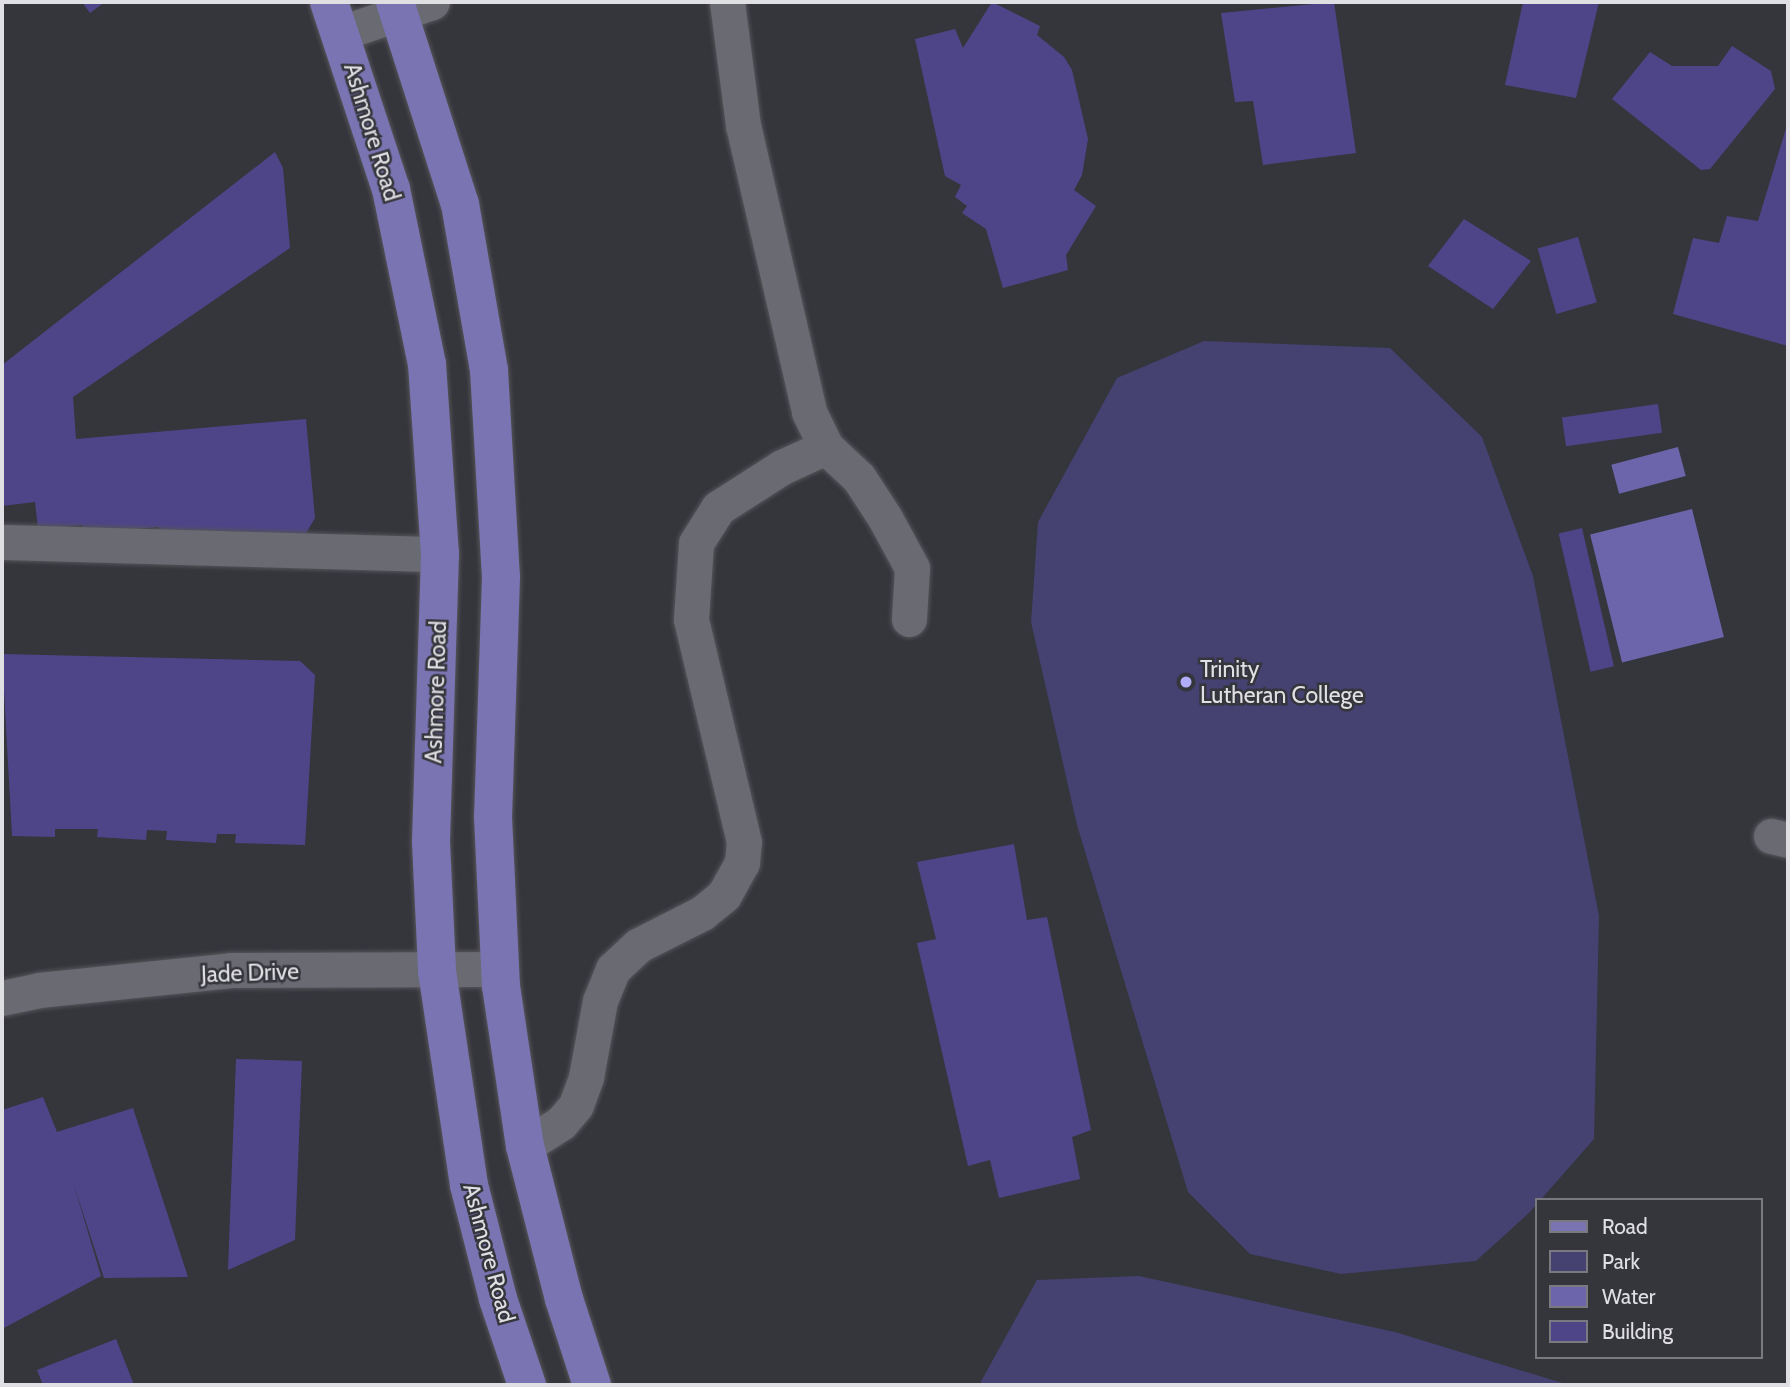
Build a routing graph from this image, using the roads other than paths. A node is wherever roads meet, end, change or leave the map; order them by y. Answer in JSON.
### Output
{"nodes":[{"id":1,"x":727,"y":2,"type":"edge"},
{"id":2,"x":409,"y":5,"type":"edge"},
{"id":3,"x":335,"y":17,"type":"edge"},
{"id":4,"x":826,"y":447,"type":"junction"},
{"id":5,"x":2,"y":542,"type":"edge"},
{"id":6,"x":440,"y":554,"type":"junction"},
{"id":7,"x":909,"y":619,"type":"dead end"},
{"id":8,"x":500,"y":969,"type":"junction"},
{"id":9,"x":437,"y":971,"type":"junction"},
{"id":10,"x":2,"y":998,"type":"edge"},
{"id":11,"x":525,"y":1146,"type":"junction"},
{"id":12,"x":527,"y":1385,"type":"edge"},
{"id":13,"x":592,"y":1385,"type":"edge"}],
"edges":[{"from":1,"to":4,"type":"street"},
{"from":2,"to":3,"type":"street"},
{"from":2,"to":8,"type":"main road"},
{"from":3,"to":6,"type":"main road","name":"Ashmore Road"},
{"from":4,"to":7,"type":"street"},
{"from":4,"to":11,"type":"street"},
{"from":5,"to":6,"type":"street"},
{"from":6,"to":9,"type":"main road","name":"Ashmore Road"},
{"from":8,"to":9,"type":"street","name":"Jade Drive"},
{"from":8,"to":11,"type":"main road"},
{"from":9,"to":10,"type":"street","name":"Jade Drive"},
{"from":9,"to":12,"type":"main road","name":"Ashmore Road"},
{"from":11,"to":13,"type":"main road"}]}
